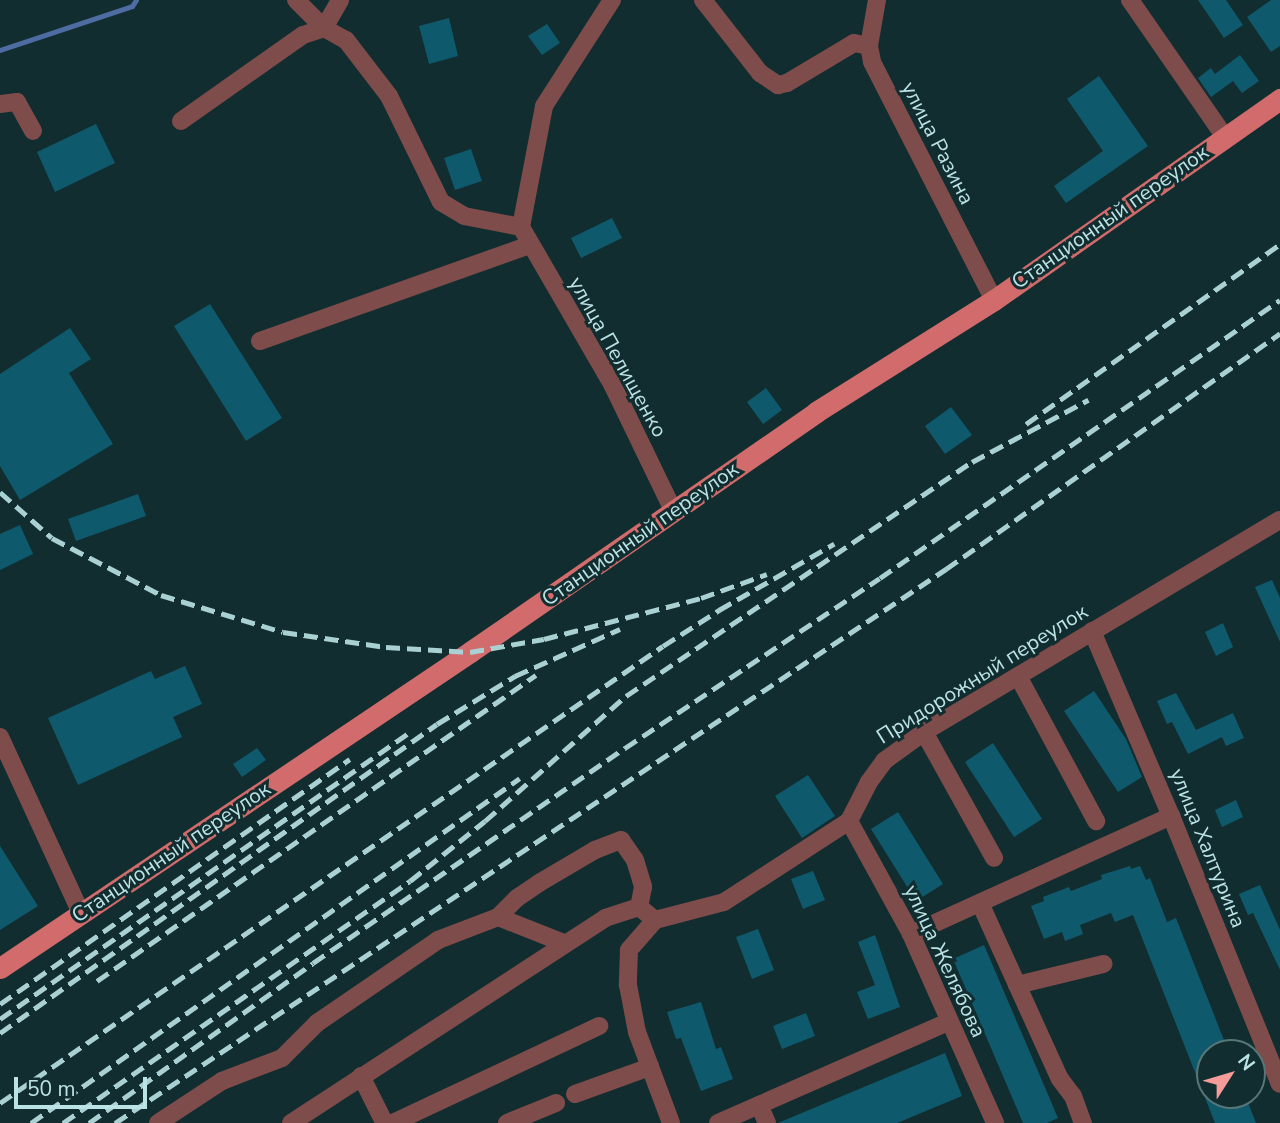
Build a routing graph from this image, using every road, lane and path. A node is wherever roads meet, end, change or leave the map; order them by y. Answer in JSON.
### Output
{"nodes":[{"id":1,"x":296,"y":0,"type":"edge"},
{"id":2,"x":340,"y":0,"type":"edge"},
{"id":3,"x":612,"y":0,"type":"edge"},
{"id":4,"x":703,"y":0,"type":"edge"},
{"id":5,"x":877,"y":0,"type":"edge"},
{"id":6,"x":1130,"y":0,"type":"edge"},
{"id":7,"x":324,"y":28,"type":"junction"},
{"id":8,"x":869,"y":46,"type":"junction"},
{"id":9,"x":1280,"y":99,"type":"edge"},
{"id":10,"x":0,"y":104,"type":"edge"},
{"id":11,"x":181,"y":121,"type":"dead end"},
{"id":12,"x":33,"y":131,"type":"dead end"},
{"id":13,"x":1224,"y":136,"type":"junction"},
{"id":14,"x":521,"y":227,"type":"junction"},
{"id":15,"x":529,"y":245,"type":"junction"},
{"id":16,"x":994,"y":300,"type":"junction"},
{"id":17,"x":260,"y":341,"type":"dead end"},
{"id":18,"x":673,"y":510,"type":"junction"},
{"id":19,"x":1280,"y":520,"type":"edge"},
{"id":20,"x":1092,"y":631,"type":"junction"},
{"id":21,"x":1018,"y":676,"type":"junction"},
{"id":22,"x":925,"y":732,"type":"junction"},
{"id":23,"x":0,"y":737,"type":"edge"},
{"id":24,"x":1171,"y":816,"type":"junction"},
{"id":25,"x":849,"y":821,"type":"junction"},
{"id":26,"x":1097,"y":821,"type":"dead end"},
{"id":27,"x":994,"y":859,"type":"dead end"},
{"id":28,"x":980,"y":903,"type":"junction"},
{"id":29,"x":639,"y":907,"type":"junction"},
{"id":30,"x":81,"y":913,"type":"junction"},
{"id":31,"x":498,"y":917,"type":"junction"},
{"id":32,"x":655,"y":919,"type":"junction"},
{"id":33,"x":911,"y":934,"type":"junction"},
{"id":34,"x":564,"y":943,"type":"junction"},
{"id":35,"x":1103,"y":964,"type":"dead end"},
{"id":36,"x":0,"y":968,"type":"edge"},
{"id":37,"x":1017,"y":985,"type":"junction"},
{"id":38,"x":950,"y":1021,"type":"junction"},
{"id":39,"x":599,"y":1026,"type":"dead end"},
{"id":40,"x":650,"y":1067,"type":"junction"},
{"id":41,"x":361,"y":1076,"type":"junction"},
{"id":42,"x":1280,"y":1084,"type":"edge"},
{"id":43,"x":575,"y":1094,"type":"dead end"},
{"id":44,"x":556,"y":1103,"type":"dead end"},
{"id":45,"x":759,"y":1105,"type":"junction"},
{"id":46,"x":158,"y":1123,"type":"edge"},
{"id":47,"x":290,"y":1123,"type":"edge"},
{"id":48,"x":391,"y":1123,"type":"edge"},
{"id":49,"x":507,"y":1123,"type":"edge"},
{"id":50,"x":671,"y":1123,"type":"edge"},
{"id":51,"x":718,"y":1123,"type":"edge"},
{"id":52,"x":766,"y":1123,"type":"edge"},
{"id":53,"x":995,"y":1123,"type":"edge"},
{"id":54,"x":1083,"y":1123,"type":"edge"}],
"edges":[{"from":1,"to":7,"type":"street"},
{"from":2,"to":7,"type":"street"},
{"from":3,"to":14,"type":"street"},
{"from":4,"to":8,"type":"street"},
{"from":5,"to":8,"type":"street","name":"улица Разина"},
{"from":6,"to":13,"type":"street"},
{"from":7,"to":11,"type":"street"},
{"from":7,"to":14,"type":"street"},
{"from":8,"to":16,"type":"street","name":"улица Разина"},
{"from":9,"to":13,"type":"main road","name":"Станционный переулок"},
{"from":10,"to":12,"type":"street"},
{"from":13,"to":16,"type":"main road","name":"Станционный переулок"},
{"from":14,"to":15,"type":"street","name":"улица Пелищенко"},
{"from":15,"to":17,"type":"street"},
{"from":15,"to":18,"type":"street","name":"улица Пелищенко"},
{"from":16,"to":18,"type":"main road","name":"Станционный переулок"},
{"from":18,"to":30,"type":"main road","name":"Станционный переулок"},
{"from":19,"to":20,"type":"street","name":"Придорожный переулок"},
{"from":20,"to":21,"type":"street","name":"Придорожный переулок"},
{"from":20,"to":24,"type":"street","name":"улица Халтурина"},
{"from":21,"to":22,"type":"street","name":"Придорожный переулок"},
{"from":21,"to":26,"type":"street"},
{"from":22,"to":25,"type":"street","name":"Придорожный переулок"},
{"from":22,"to":27,"type":"street"},
{"from":23,"to":30,"type":"street"},
{"from":24,"to":28,"type":"street"},
{"from":24,"to":42,"type":"street","name":"улица Халтурина"},
{"from":25,"to":32,"type":"street","name":"Придорожный переулок"},
{"from":25,"to":33,"type":"street","name":"улица Желябова"},
{"from":28,"to":33,"type":"street"},
{"from":28,"to":37,"type":"street"},
{"from":29,"to":31,"type":"street"},
{"from":29,"to":32,"type":"street"},
{"from":29,"to":34,"type":"street"},
{"from":30,"to":36,"type":"main road","name":"Станционный переулок"},
{"from":31,"to":34,"type":"street"},
{"from":31,"to":46,"type":"street"},
{"from":32,"to":40,"type":"street"},
{"from":33,"to":38,"type":"street","name":"улица Желябова"},
{"from":34,"to":41,"type":"street"},
{"from":35,"to":37,"type":"street"},
{"from":37,"to":54,"type":"street"},
{"from":38,"to":45,"type":"street"},
{"from":38,"to":53,"type":"street","name":"улица Желябова"},
{"from":39,"to":48,"type":"street"},
{"from":40,"to":43,"type":"street"},
{"from":40,"to":50,"type":"street"},
{"from":41,"to":47,"type":"street"},
{"from":41,"to":48,"type":"street"},
{"from":44,"to":49,"type":"street"},
{"from":45,"to":51,"type":"street"},
{"from":45,"to":52,"type":"street"}]}
